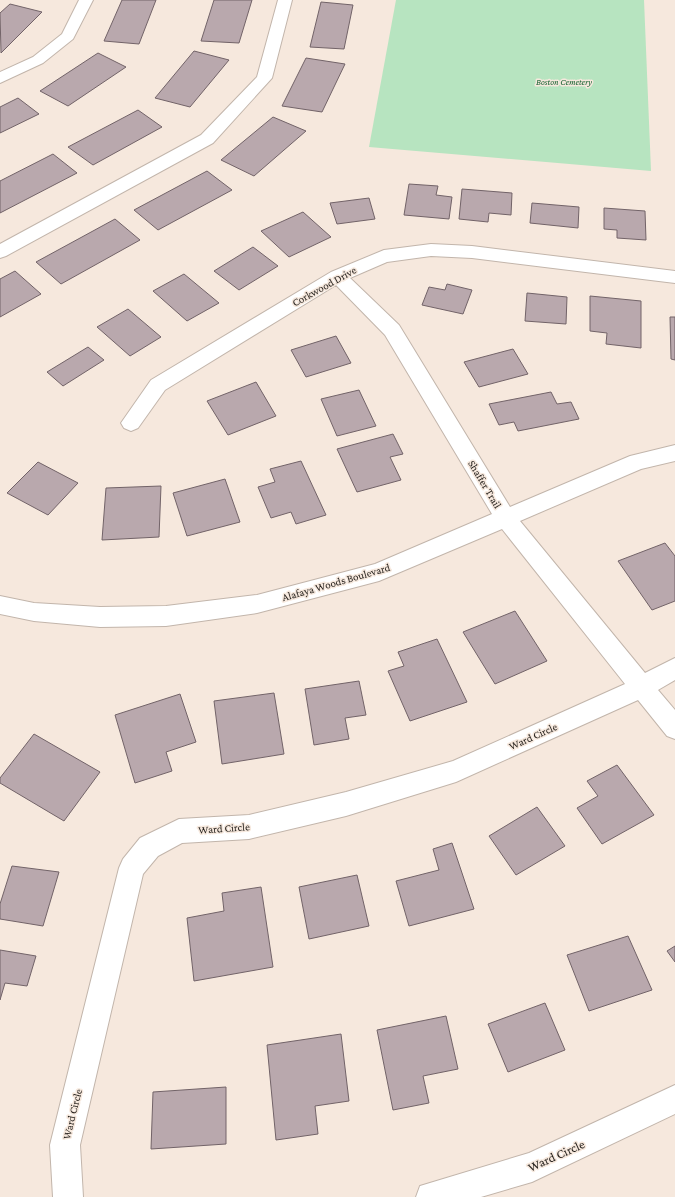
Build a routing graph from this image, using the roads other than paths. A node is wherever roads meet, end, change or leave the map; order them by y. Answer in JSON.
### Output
{"nodes":[{"id":1,"x":86,"y":0,"type":"edge"},
{"id":2,"x":286,"y":0,"type":"edge"},
{"id":3,"x":0,"y":78,"type":"edge"},
{"id":4,"x":0,"y":252,"type":"edge"},
{"id":5,"x":337,"y":276,"type":"junction"},
{"id":6,"x":675,"y":277,"type":"edge"},
{"id":7,"x":131,"y":423,"type":"dead end"},
{"id":8,"x":675,"y":453,"type":"edge"},
{"id":9,"x":505,"y":518,"type":"junction"},
{"id":10,"x":0,"y":604,"type":"edge"},
{"id":11,"x":675,"y":668,"type":"edge"},
{"id":12,"x":642,"y":687,"type":"junction"},
{"id":13,"x":675,"y":728,"type":"edge"},
{"id":14,"x":675,"y":1099,"type":"edge"},
{"id":15,"x":68,"y":1197,"type":"edge"},
{"id":16,"x":431,"y":1197,"type":"edge"}],
"edges":[{"from":1,"to":3,"type":"street"},
{"from":2,"to":4,"type":"street"},
{"from":5,"to":6,"type":"street","name":"Corkwood Drive"},
{"from":5,"to":7,"type":"street","name":"Corkwood Drive"},
{"from":5,"to":9,"type":"street","name":"Shaffer Trail"},
{"from":8,"to":9,"type":"street","name":"Alafaya Woods Boulevard"},
{"from":9,"to":10,"type":"street","name":"Alafaya Woods Boulevard"},
{"from":9,"to":12,"type":"street","name":"Shaffer Trail"},
{"from":11,"to":12,"type":"street"},
{"from":12,"to":13,"type":"street","name":"Shaffer Trail"},
{"from":12,"to":15,"type":"street","name":"Ward Circle"},
{"from":14,"to":16,"type":"street","name":"Ward Circle"}]}
